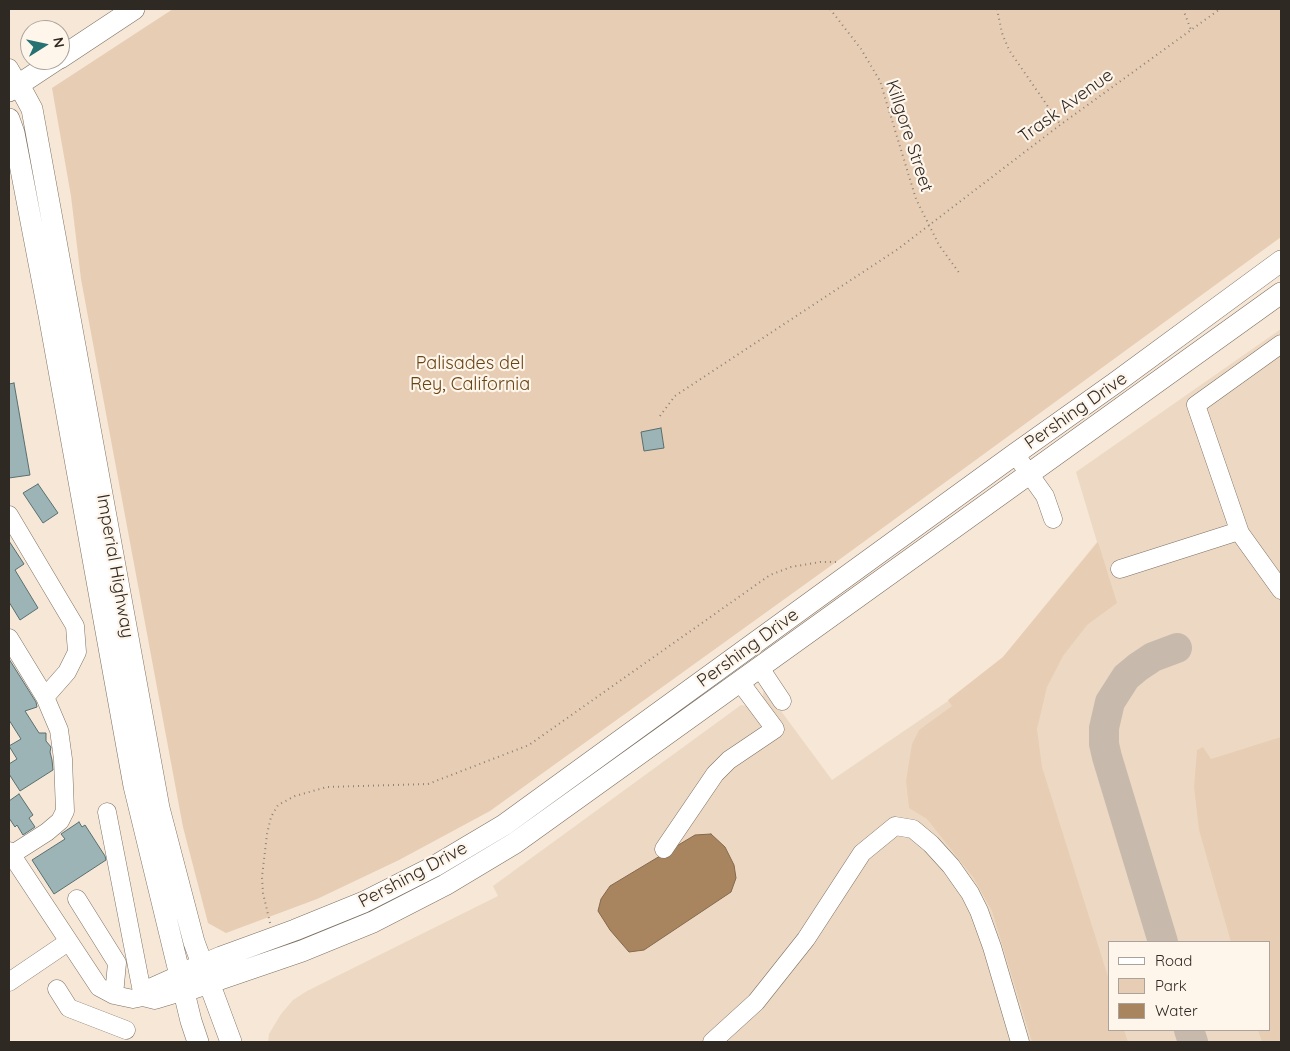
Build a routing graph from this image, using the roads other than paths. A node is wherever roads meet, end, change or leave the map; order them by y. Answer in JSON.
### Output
{"nodes":[{"id":1,"x":134,"y":9,"type":"edge"},
{"id":2,"x":70,"y":51,"type":"edge"},
{"id":3,"x":35,"y":70,"type":"edge"},
{"id":4,"x":12,"y":81,"type":"edge"},
{"id":5,"x":9,"y":119,"type":"edge"},
{"id":6,"x":14,"y":147,"type":"edge"},
{"id":7,"x":1281,"y":261,"type":"edge"},
{"id":8,"x":1281,"y":293,"type":"edge"},
{"id":9,"x":1281,"y":344,"type":"edge"},
{"id":10,"x":1014,"y":454,"type":"junction"},
{"id":11,"x":1030,"y":475,"type":"junction"},
{"id":12,"x":9,"y":515,"type":"edge"},
{"id":13,"x":1053,"y":519,"type":"dead end"},
{"id":14,"x":1240,"y":531,"type":"junction"},
{"id":15,"x":1120,"y":569,"type":"dead end"},
{"id":16,"x":1281,"y":590,"type":"edge"},
{"id":17,"x":9,"y":638,"type":"edge"},
{"id":18,"x":760,"y":668,"type":"junction"},
{"id":19,"x":740,"y":682,"type":"junction"},
{"id":20,"x":45,"y":697,"type":"junction"},
{"id":21,"x":782,"y":701,"type":"dead end"},
{"id":22,"x":107,"y":812,"type":"dead end"},
{"id":23,"x":664,"y":849,"type":"dead end"},
{"id":24,"x":10,"y":853,"type":"edge"},
{"id":25,"x":77,"y":899,"type":"dead end"},
{"id":26,"x":68,"y":942,"type":"junction"},
{"id":27,"x":205,"y":974,"type":"junction"},
{"id":28,"x":9,"y":982,"type":"edge"},
{"id":29,"x":183,"y":983,"type":"junction"},
{"id":30,"x":57,"y":989,"type":"dead end"},
{"id":31,"x":114,"y":996,"type":"junction"},
{"id":32,"x":144,"y":997,"type":"junction"},
{"id":33,"x":126,"y":1030,"type":"dead end"},
{"id":34,"x":198,"y":1042,"type":"edge"},
{"id":35,"x":231,"y":1042,"type":"edge"},
{"id":36,"x":712,"y":1042,"type":"edge"},
{"id":37,"x":1020,"y":1042,"type":"edge"}],
"edges":[{"from":1,"to":2,"type":"main road"},
{"from":3,"to":4,"type":"main road"},
{"from":4,"to":27,"type":"main road","name":"Imperial Highway"},
{"from":5,"to":6,"type":"main road","name":"Imperial Highway"},
{"from":6,"to":29,"type":"main road","name":"Imperial Highway"},
{"from":7,"to":10,"type":"main road","name":"Pershing Drive"},
{"from":8,"to":11,"type":"main road","name":"Pershing Drive"},
{"from":9,"to":14,"type":"lane"},
{"from":10,"to":11,"type":"lane"},
{"from":10,"to":27,"type":"main road","name":"Pershing Drive"},
{"from":11,"to":13,"type":"lane"},
{"from":11,"to":18,"type":"main road","name":"Pershing Drive"},
{"from":12,"to":20,"type":"lane"},
{"from":14,"to":15,"type":"lane"},
{"from":14,"to":16,"type":"lane"},
{"from":17,"to":20,"type":"lane"},
{"from":18,"to":19,"type":"main road","name":"Pershing Drive"},
{"from":18,"to":21,"type":"lane"},
{"from":19,"to":23,"type":"lane"},
{"from":19,"to":27,"type":"main road","name":"Pershing Drive"},
{"from":20,"to":24,"type":"lane"},
{"from":22,"to":32,"type":"lane"},
{"from":24,"to":26,"type":"lane"},
{"from":25,"to":31,"type":"lane"},
{"from":26,"to":28,"type":"lane"},
{"from":26,"to":31,"type":"lane"},
{"from":27,"to":29,"type":"main road","name":"Pershing Drive"},
{"from":27,"to":35,"type":"main road","name":"Imperial Highway"},
{"from":29,"to":32,"type":"lane"},
{"from":29,"to":34,"type":"main road","name":"Imperial Highway"},
{"from":30,"to":33,"type":"lane"},
{"from":31,"to":32,"type":"lane"},
{"from":36,"to":37,"type":"lane"}]}
